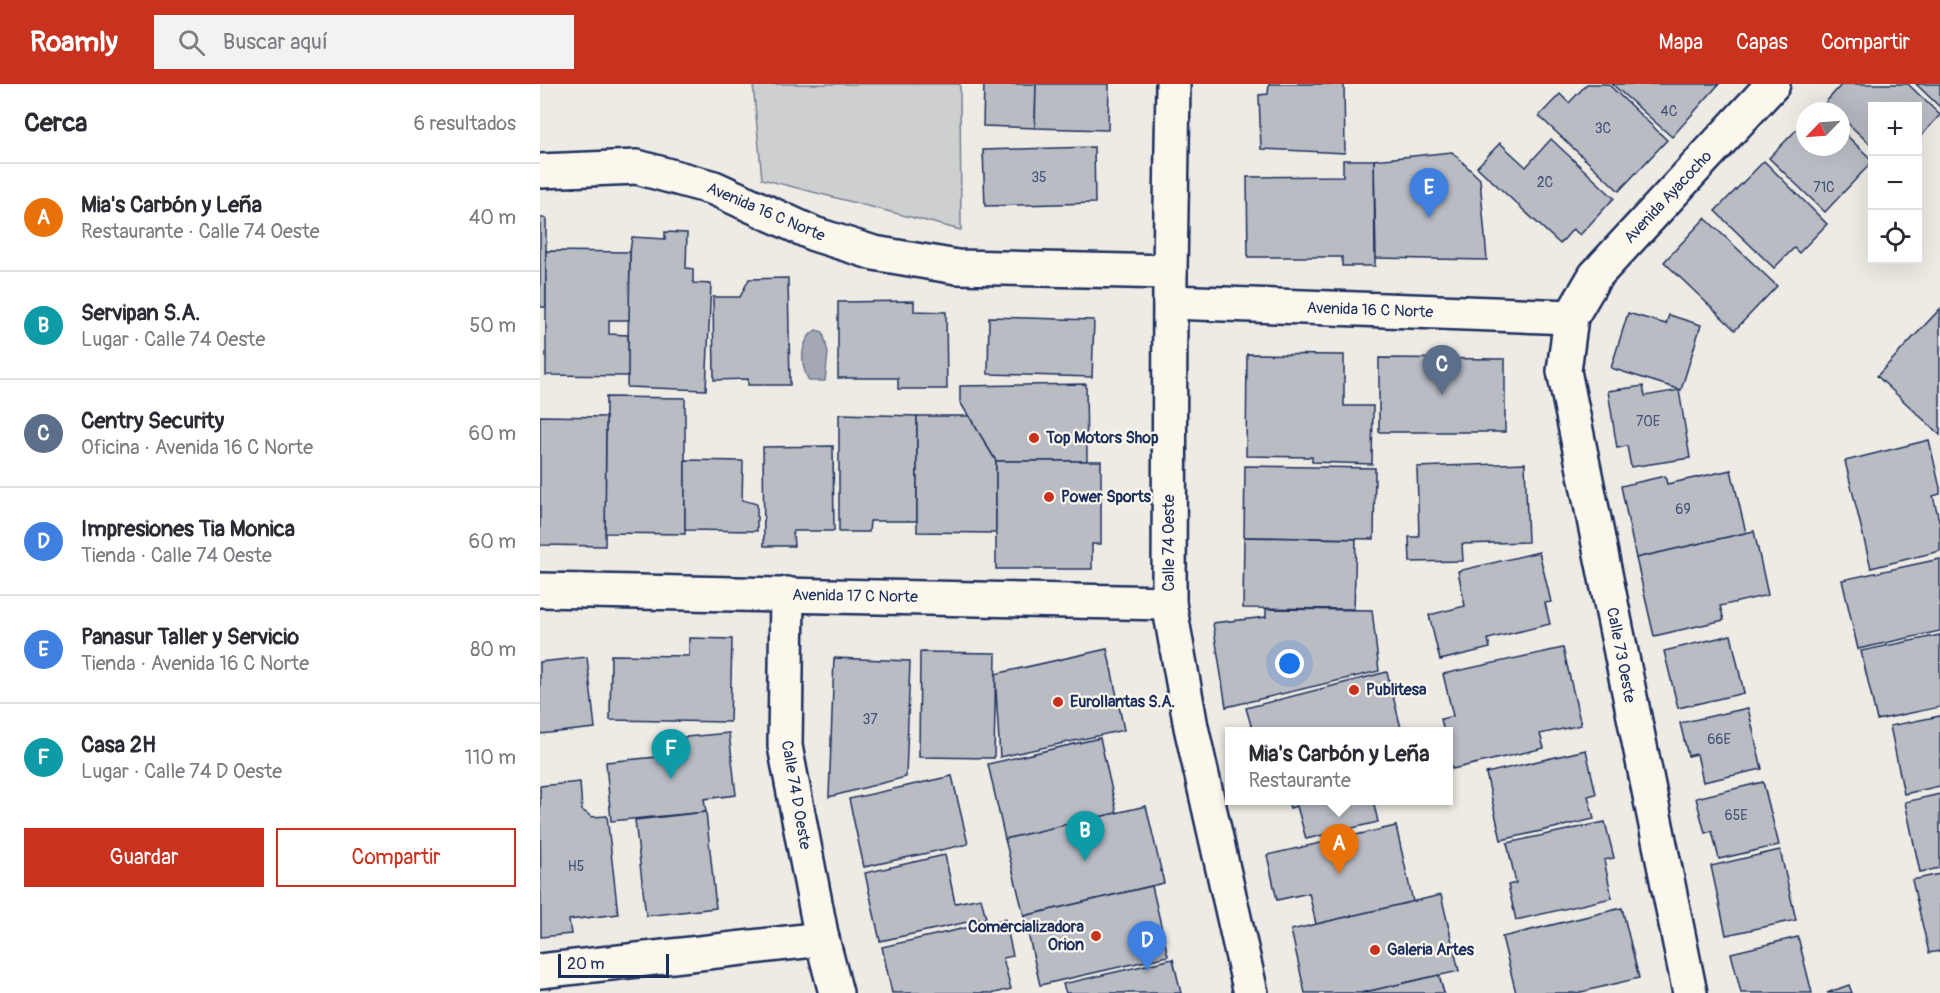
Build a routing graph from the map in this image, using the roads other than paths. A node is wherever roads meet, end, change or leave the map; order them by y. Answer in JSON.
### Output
{"nodes":[{"id":1,"x":1173,"y":84,"type":"edge"},
{"id":2,"x":1773,"y":84,"type":"edge"},
{"id":3,"x":540,"y":171,"type":"edge"},
{"id":4,"x":1170,"y":287,"type":"junction"},
{"id":5,"x":1571,"y":317,"type":"junction"},
{"id":6,"x":540,"y":590,"type":"edge"},
{"id":7,"x":787,"y":594,"type":"junction"},
{"id":8,"x":1169,"y":603,"type":"junction"},
{"id":9,"x":822,"y":939,"type":"junction"},
{"id":10,"x":540,"y":971,"type":"edge"},
{"id":11,"x":836,"y":993,"type":"edge"},
{"id":12,"x":1251,"y":993,"type":"edge"},
{"id":13,"x":1690,"y":993,"type":"edge"}],
"edges":[{"from":1,"to":4,"type":"street","name":"Calle 74 Oeste"},
{"from":2,"to":5,"type":"street","name":"Avenida Ayacocho"},
{"from":3,"to":4,"type":"street","name":"Avenida 16 C Norte"},
{"from":4,"to":5,"type":"street","name":"Avenida 16 C Norte"},
{"from":4,"to":8,"type":"street","name":"Calle 74 Oeste"},
{"from":5,"to":13,"type":"street","name":"Calle 73 Oeste"},
{"from":6,"to":7,"type":"street","name":"Avenida 17 C Norte"},
{"from":7,"to":8,"type":"street","name":"Avenida 17 C Norte"},
{"from":7,"to":9,"type":"street","name":"Calle 74 D Oeste"},
{"from":8,"to":12,"type":"street","name":"Calle 74 Oeste"},
{"from":9,"to":10,"type":"street"},
{"from":9,"to":11,"type":"street","name":"Calle 74 D Oeste"}]}
